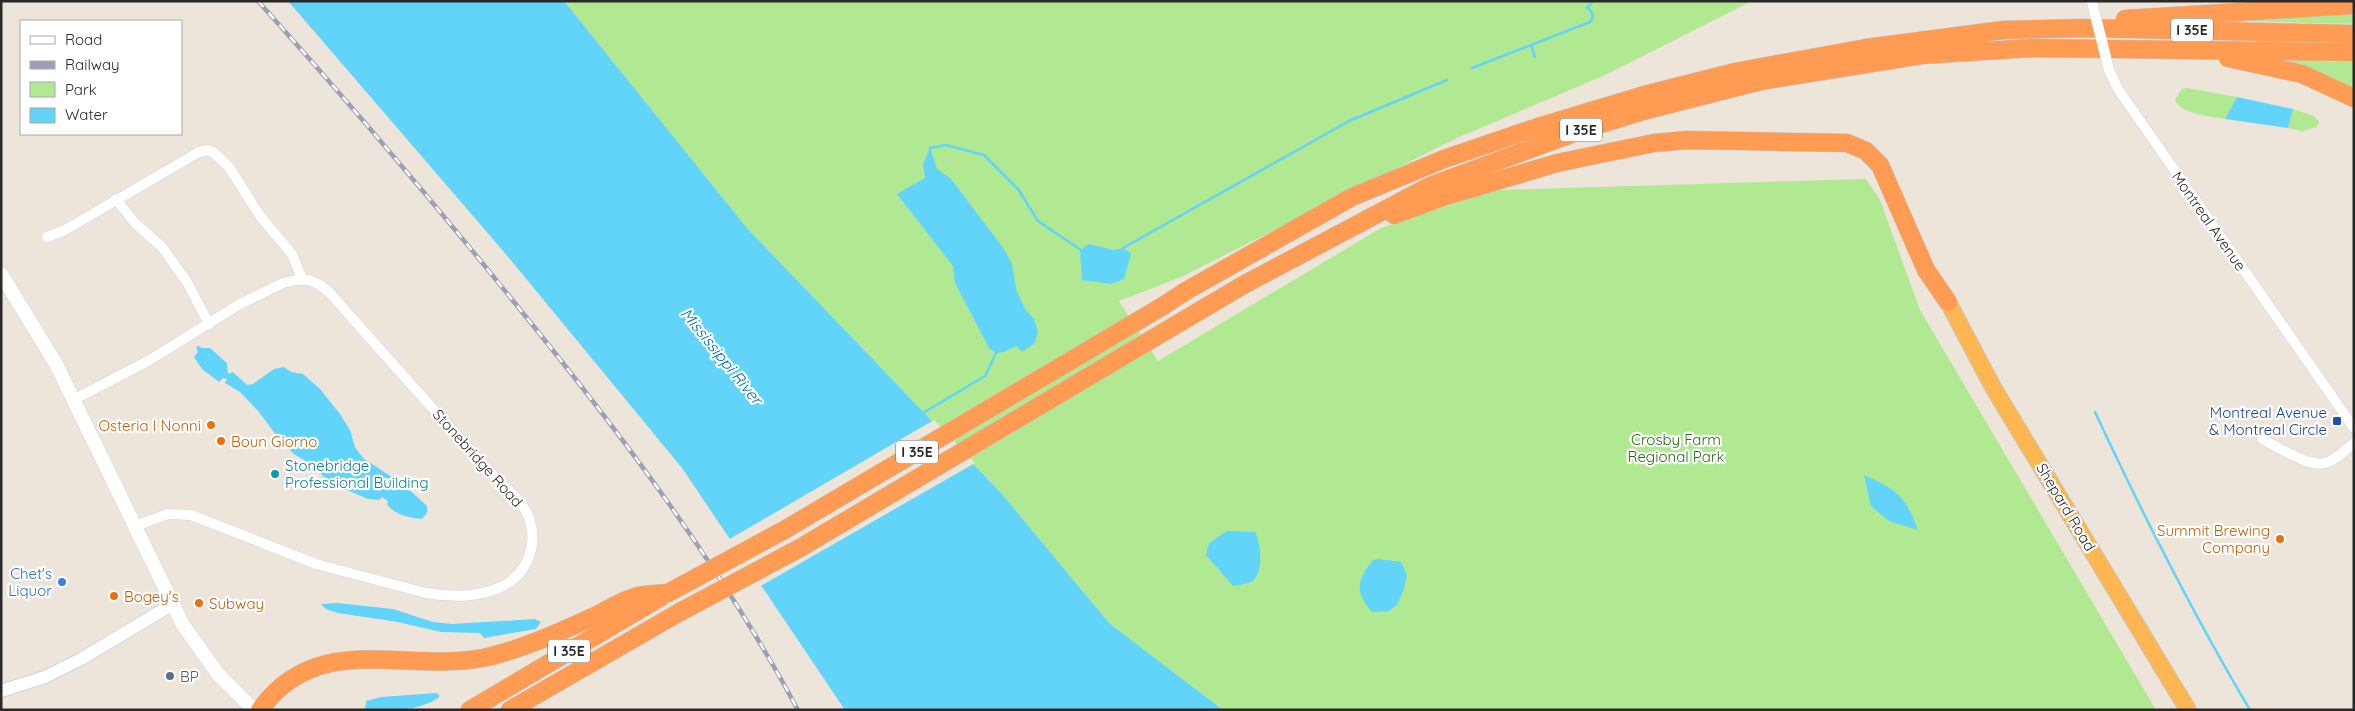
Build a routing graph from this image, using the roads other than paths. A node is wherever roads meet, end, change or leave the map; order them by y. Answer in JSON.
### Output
{"nodes":[{"id":1,"x":2092,"y":2,"type":"edge"},
{"id":2,"x":2354,"y":5,"type":"edge"},
{"id":3,"x":2030,"y":30,"type":"junction"},
{"id":4,"x":2354,"y":34,"type":"edge"},
{"id":5,"x":2180,"y":49,"type":"junction"},
{"id":6,"x":2354,"y":52,"type":"edge"},
{"id":7,"x":1869,"y":55,"type":"junction"},
{"id":8,"x":1829,"y":61,"type":"junction"},
{"id":9,"x":2354,"y":98,"type":"edge"},
{"id":10,"x":116,"y":199,"type":"junction"},
{"id":11,"x":1344,"y":230,"type":"junction"},
{"id":12,"x":47,"y":237,"type":"dead end"},
{"id":13,"x":1,"y":274,"type":"edge"},
{"id":14,"x":302,"y":279,"type":"junction"},
{"id":15,"x":1948,"y":302,"type":"joint"},
{"id":16,"x":209,"y":324,"type":"junction"},
{"id":17,"x":73,"y":400,"type":"junction"},
{"id":18,"x":2354,"y":428,"type":"edge"},
{"id":19,"x":2262,"y":439,"type":"dead end"},
{"id":20,"x":2354,"y":443,"type":"edge"},
{"id":21,"x":135,"y":526,"type":"junction"},
{"id":22,"x":668,"y":592,"type":"junction"},
{"id":23,"x":173,"y":604,"type":"junction"},
{"id":24,"x":673,"y":616,"type":"junction"},
{"id":25,"x":1,"y":691,"type":"edge"},
{"id":26,"x":254,"y":710,"type":"edge"},
{"id":27,"x":260,"y":710,"type":"edge"},
{"id":28,"x":470,"y":710,"type":"edge"},
{"id":29,"x":510,"y":710,"type":"edge"},
{"id":30,"x":532,"y":710,"type":"edge"},
{"id":31,"x":2188,"y":710,"type":"edge"}],
"edges":[{"from":1,"to":18,"type":"street","name":"Montreal Avenue","bridge":true},
{"from":2,"to":3,"type":"highway"},
{"from":3,"to":4,"type":"highway","number":"I 35E"},
{"from":3,"to":7,"type":"highway","number":"I 35E"},
{"from":5,"to":6,"type":"highway","number":"I 35E"},
{"from":5,"to":7,"type":"highway","number":"I 35E"},
{"from":5,"to":9,"type":"highway"},
{"from":7,"to":8,"type":"highway","number":"I 35E"},
{"from":8,"to":11,"type":"highway","number":"I 35E"},
{"from":8,"to":22,"type":"highway","number":"I 35E","bridge":true},
{"from":10,"to":12,"type":"street"},
{"from":10,"to":14,"type":"street"},
{"from":10,"to":16,"type":"street"},
{"from":11,"to":15,"type":"highway"},
{"from":11,"to":24,"type":"highway","number":"I 35E","bridge":true},
{"from":13,"to":17,"type":"main road"},
{"from":14,"to":16,"type":"street"},
{"from":14,"to":21,"type":"street","name":"Stonebridge Road"},
{"from":15,"to":31,"type":"highway","name":"Shepard Road"},
{"from":16,"to":17,"type":"street"},
{"from":17,"to":21,"type":"main road"},
{"from":19,"to":20,"type":"street"},
{"from":21,"to":23,"type":"main road"},
{"from":22,"to":27,"type":"highway"},
{"from":22,"to":28,"type":"highway","number":"I 35E"},
{"from":23,"to":25,"type":"street"},
{"from":23,"to":26,"type":"main road"},
{"from":24,"to":29,"type":"highway","number":"I 35E"},
{"from":24,"to":30,"type":"highway"}]}
